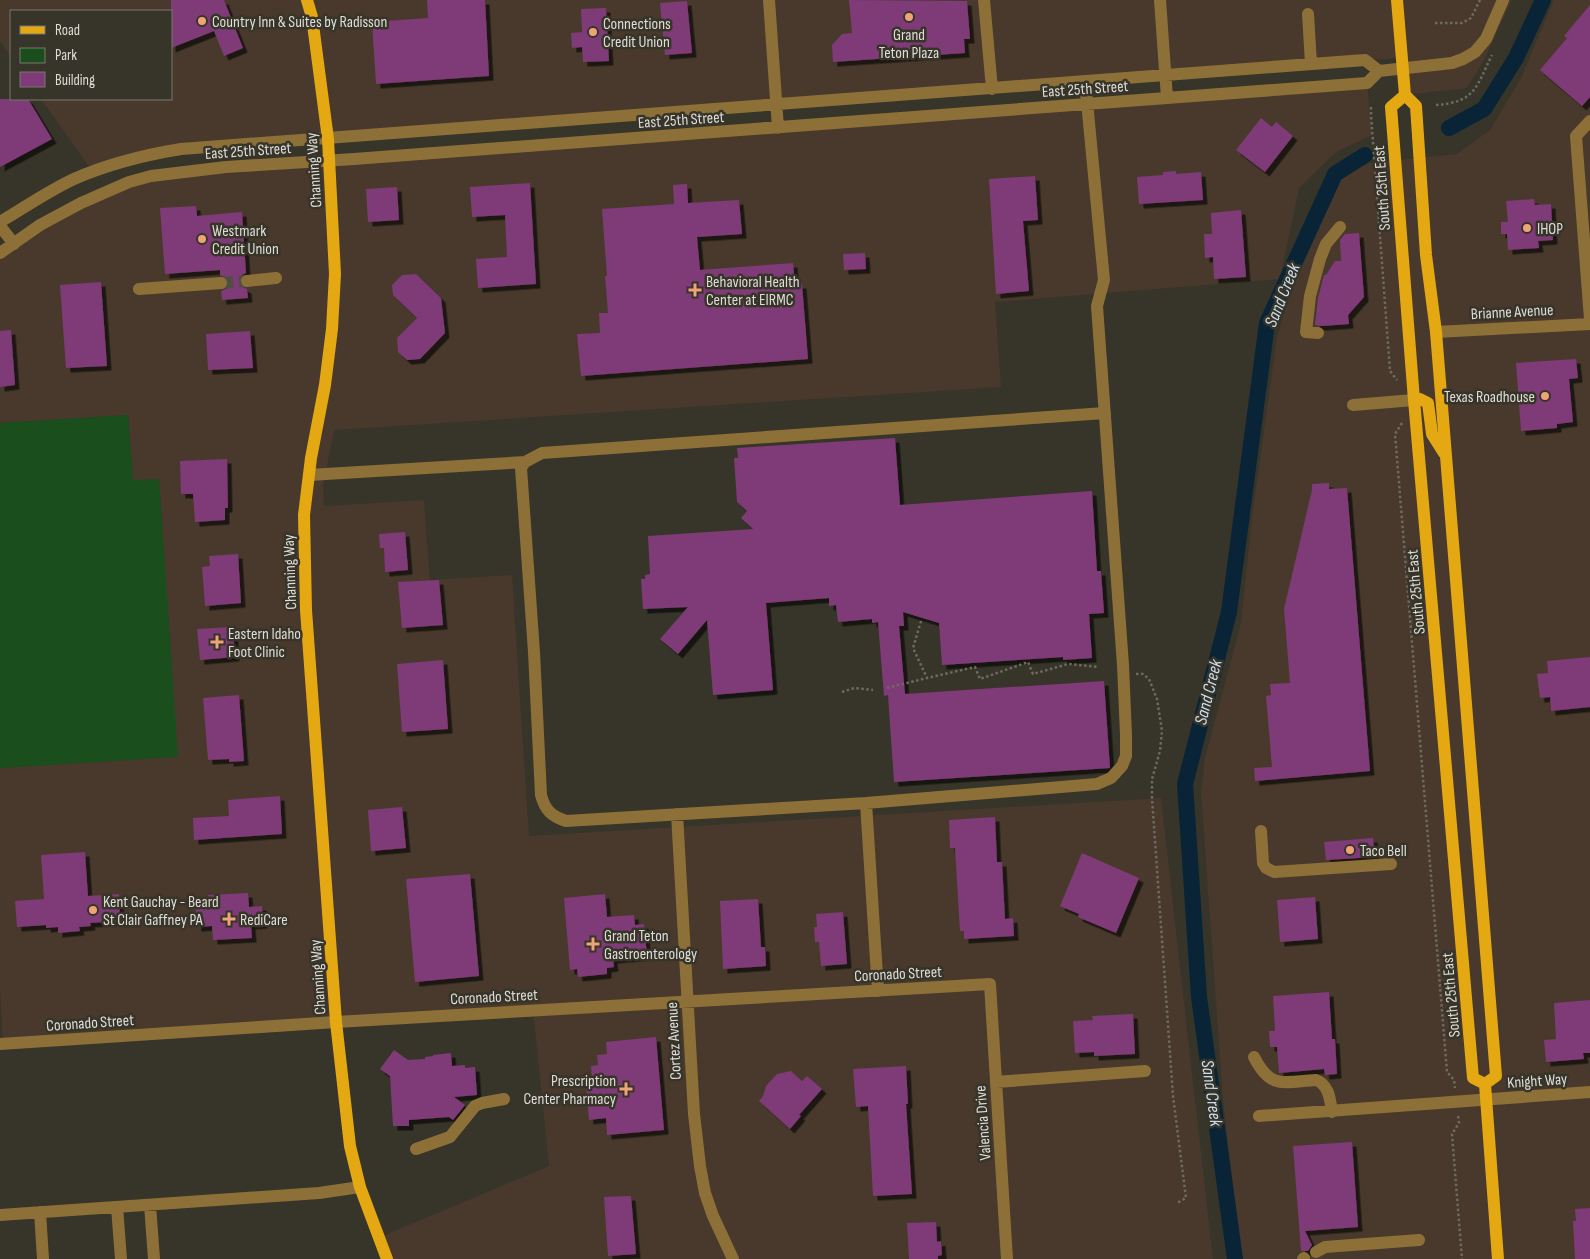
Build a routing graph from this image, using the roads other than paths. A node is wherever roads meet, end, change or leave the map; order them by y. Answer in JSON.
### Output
{"nodes":[{"id":1,"x":307,"y":0,"type":"edge"},
{"id":2,"x":769,"y":0,"type":"edge"},
{"id":3,"x":984,"y":0,"type":"edge"},
{"id":4,"x":1160,"y":0,"type":"edge"},
{"id":5,"x":1397,"y":0,"type":"edge"},
{"id":6,"x":1503,"y":0,"type":"edge"},
{"id":7,"x":1308,"y":14,"type":"dead end"},
{"id":8,"x":1311,"y":64,"type":"junction"},
{"id":9,"x":1402,"y":68,"type":"junction"},
{"id":10,"x":1379,"y":71,"type":"junction"},
{"id":11,"x":1165,"y":75,"type":"junction"},
{"id":12,"x":1085,"y":81,"type":"junction"},
{"id":13,"x":992,"y":89,"type":"junction"},
{"id":14,"x":1404,"y":95,"type":"junction"},
{"id":15,"x":1167,"y":98,"type":"junction"},
{"id":16,"x":1088,"y":104,"type":"junction"},
{"id":17,"x":776,"y":105,"type":"junction"},
{"id":18,"x":1590,"y":121,"type":"edge"},
{"id":19,"x":778,"y":128,"type":"junction"},
{"id":20,"x":328,"y":139,"type":"junction"},
{"id":21,"x":329,"y":161,"type":"junction"},
{"id":22,"x":0,"y":222,"type":"edge"},
{"id":23,"x":0,"y":226,"type":"edge"},
{"id":24,"x":1340,"y":227,"type":"dead end"},
{"id":25,"x":14,"y":244,"type":"junction"},
{"id":26,"x":0,"y":253,"type":"edge"},
{"id":27,"x":276,"y":278,"type":"dead end"},
{"id":28,"x":247,"y":281,"type":"tunnel mouth"},
{"id":29,"x":221,"y":283,"type":"tunnel mouth"},
{"id":30,"x":138,"y":289,"type":"dead end"},
{"id":31,"x":1590,"y":319,"type":"edge"},
{"id":32,"x":1590,"y":324,"type":"edge"},
{"id":33,"x":1436,"y":332,"type":"junction"},
{"id":34,"x":1318,"y":333,"type":"dead end"},
{"id":35,"x":1414,"y":400,"type":"junction"},
{"id":36,"x":1353,"y":405,"type":"dead end"},
{"id":37,"x":1105,"y":413,"type":"junction"},
{"id":38,"x":1446,"y":456,"type":"junction"},
{"id":39,"x":525,"y":462,"type":"junction"},
{"id":40,"x":309,"y":475,"type":"junction"},
{"id":41,"x":1455,"y":726,"type":"junction"},
{"id":42,"x":866,"y":803,"type":"junction"},
{"id":43,"x":677,"y":814,"type":"junction"},
{"id":44,"x":1260,"y":831,"type":"dead end"},
{"id":45,"x":1391,"y":864,"type":"dead end"},
{"id":46,"x":990,"y":984,"type":"joint"},
{"id":47,"x":878,"y":991,"type":"junction"},
{"id":48,"x":687,"y":1002,"type":"junction"},
{"id":49,"x":336,"y":1022,"type":"junction"},
{"id":50,"x":0,"y":1044,"type":"edge"},
{"id":51,"x":1254,"y":1057,"type":"dead end"},
{"id":52,"x":1145,"y":1071,"type":"dead end"},
{"id":53,"x":996,"y":1082,"type":"junction"},
{"id":54,"x":1485,"y":1084,"type":"junction"},
{"id":55,"x":1590,"y":1092,"type":"edge"},
{"id":56,"x":504,"y":1099,"type":"dead end"},
{"id":57,"x":1486,"y":1100,"type":"junction"},
{"id":58,"x":1332,"y":1112,"type":"junction"},
{"id":59,"x":1259,"y":1116,"type":"dead end"},
{"id":60,"x":416,"y":1149,"type":"dead end"},
{"id":61,"x":360,"y":1187,"type":"junction"},
{"id":62,"x":150,"y":1205,"type":"junction"},
{"id":63,"x":117,"y":1207,"type":"junction"},
{"id":64,"x":40,"y":1212,"type":"junction"},
{"id":65,"x":0,"y":1215,"type":"edge"},
{"id":66,"x":1419,"y":1240,"type":"dead end"},
{"id":67,"x":1308,"y":1256,"type":"edge"},
{"id":68,"x":43,"y":1259,"type":"edge"},
{"id":69,"x":121,"y":1259,"type":"edge"},
{"id":70,"x":154,"y":1259,"type":"edge"},
{"id":71,"x":387,"y":1259,"type":"edge"},
{"id":72,"x":733,"y":1259,"type":"edge"},
{"id":73,"x":1007,"y":1259,"type":"edge"},
{"id":74,"x":1498,"y":1259,"type":"edge"}],
"edges":[{"from":1,"to":20,"type":"main road","name":"Channing Way"},
{"from":2,"to":17,"type":"street"},
{"from":3,"to":13,"type":"street"},
{"from":4,"to":11,"type":"street"},
{"from":5,"to":9,"type":"main road","name":"South 25th East"},
{"from":6,"to":9,"type":"street","name":"East 25th Street"},
{"from":7,"to":8,"type":"street"},
{"from":8,"to":10,"type":"street","name":"East 25th Street"},
{"from":8,"to":11,"type":"street","name":"East 25th Street"},
{"from":9,"to":10,"type":"street","name":"East 25th Street"},
{"from":9,"to":14,"type":"main road","name":"South 25th East"},
{"from":10,"to":15,"type":"street","name":"East 25th Street"},
{"from":11,"to":12,"type":"street","name":"East 25th Street"},
{"from":11,"to":15,"type":"street"},
{"from":12,"to":13,"type":"street","name":"East 25th Street"},
{"from":12,"to":16,"type":"street"},
{"from":13,"to":17,"type":"street","name":"East 25th Street"},
{"from":14,"to":33,"type":"main road","name":"South 25th East"},
{"from":14,"to":35,"type":"main road","name":"South 25th East"},
{"from":15,"to":16,"type":"street","name":"East 25th Street"},
{"from":16,"to":19,"type":"street","name":"East 25th Street"},
{"from":16,"to":37,"type":"street"},
{"from":17,"to":19,"type":"street"},
{"from":17,"to":20,"type":"street","name":"East 25th Street"},
{"from":18,"to":31,"type":"street"},
{"from":19,"to":21,"type":"street","name":"East 25th Street"},
{"from":20,"to":21,"type":"main road","name":"Channing Way"},
{"from":20,"to":22,"type":"street","name":"East 25th Street"},
{"from":21,"to":25,"type":"street","name":"East 25th Street"},
{"from":21,"to":40,"type":"main road","name":"Channing Way"},
{"from":23,"to":25,"type":"street"},
{"from":24,"to":34,"type":"street"},
{"from":25,"to":26,"type":"street","name":"East 25th Street"},
{"from":27,"to":28,"type":"street"},
{"from":29,"to":30,"type":"street"},
{"from":32,"to":33,"type":"street","name":"Brianne Avenue"},
{"from":33,"to":38,"type":"main road","name":"South 25th East"},
{"from":35,"to":36,"type":"street"},
{"from":35,"to":38,"type":"main road"},
{"from":35,"to":41,"type":"main road","name":"South 25th East"},
{"from":37,"to":39,"type":"street"},
{"from":37,"to":42,"type":"street"},
{"from":38,"to":41,"type":"main road","name":"South 25th East"},
{"from":39,"to":40,"type":"street"},
{"from":39,"to":43,"type":"street"},
{"from":40,"to":49,"type":"main road","name":"Channing Way"},
{"from":41,"to":54,"type":"main road","name":"South 25th East"},
{"from":41,"to":54,"type":"main road","name":"South 25th East"},
{"from":42,"to":43,"type":"street"},
{"from":42,"to":47,"type":"street"},
{"from":43,"to":48,"type":"street","name":"Cortez Avenue"},
{"from":44,"to":45,"type":"street"},
{"from":46,"to":47,"type":"street","name":"Coronado Street"},
{"from":46,"to":53,"type":"street","name":"Valencia Drive"},
{"from":47,"to":48,"type":"street","name":"Coronado Street"},
{"from":48,"to":49,"type":"street","name":"Coronado Street"},
{"from":48,"to":72,"type":"street","name":"Cortez Avenue"},
{"from":49,"to":50,"type":"street","name":"Coronado Street"},
{"from":49,"to":61,"type":"main road","name":"Channing Way"},
{"from":51,"to":58,"type":"street"},
{"from":52,"to":53,"type":"street"},
{"from":53,"to":73,"type":"street","name":"Valencia Drive"},
{"from":54,"to":57,"type":"main road"},
{"from":55,"to":57,"type":"street","name":"Knight Way"},
{"from":56,"to":60,"type":"street"},
{"from":57,"to":58,"type":"street","name":"Knight Way"},
{"from":57,"to":74,"type":"main road"},
{"from":58,"to":59,"type":"street","name":"Knight Way"},
{"from":61,"to":62,"type":"street"},
{"from":61,"to":71,"type":"main road","name":"Channing Way"},
{"from":62,"to":63,"type":"street"},
{"from":62,"to":70,"type":"street"},
{"from":63,"to":64,"type":"street"},
{"from":63,"to":69,"type":"street"},
{"from":64,"to":65,"type":"street"},
{"from":64,"to":68,"type":"street"},
{"from":66,"to":67,"type":"street"}]}
